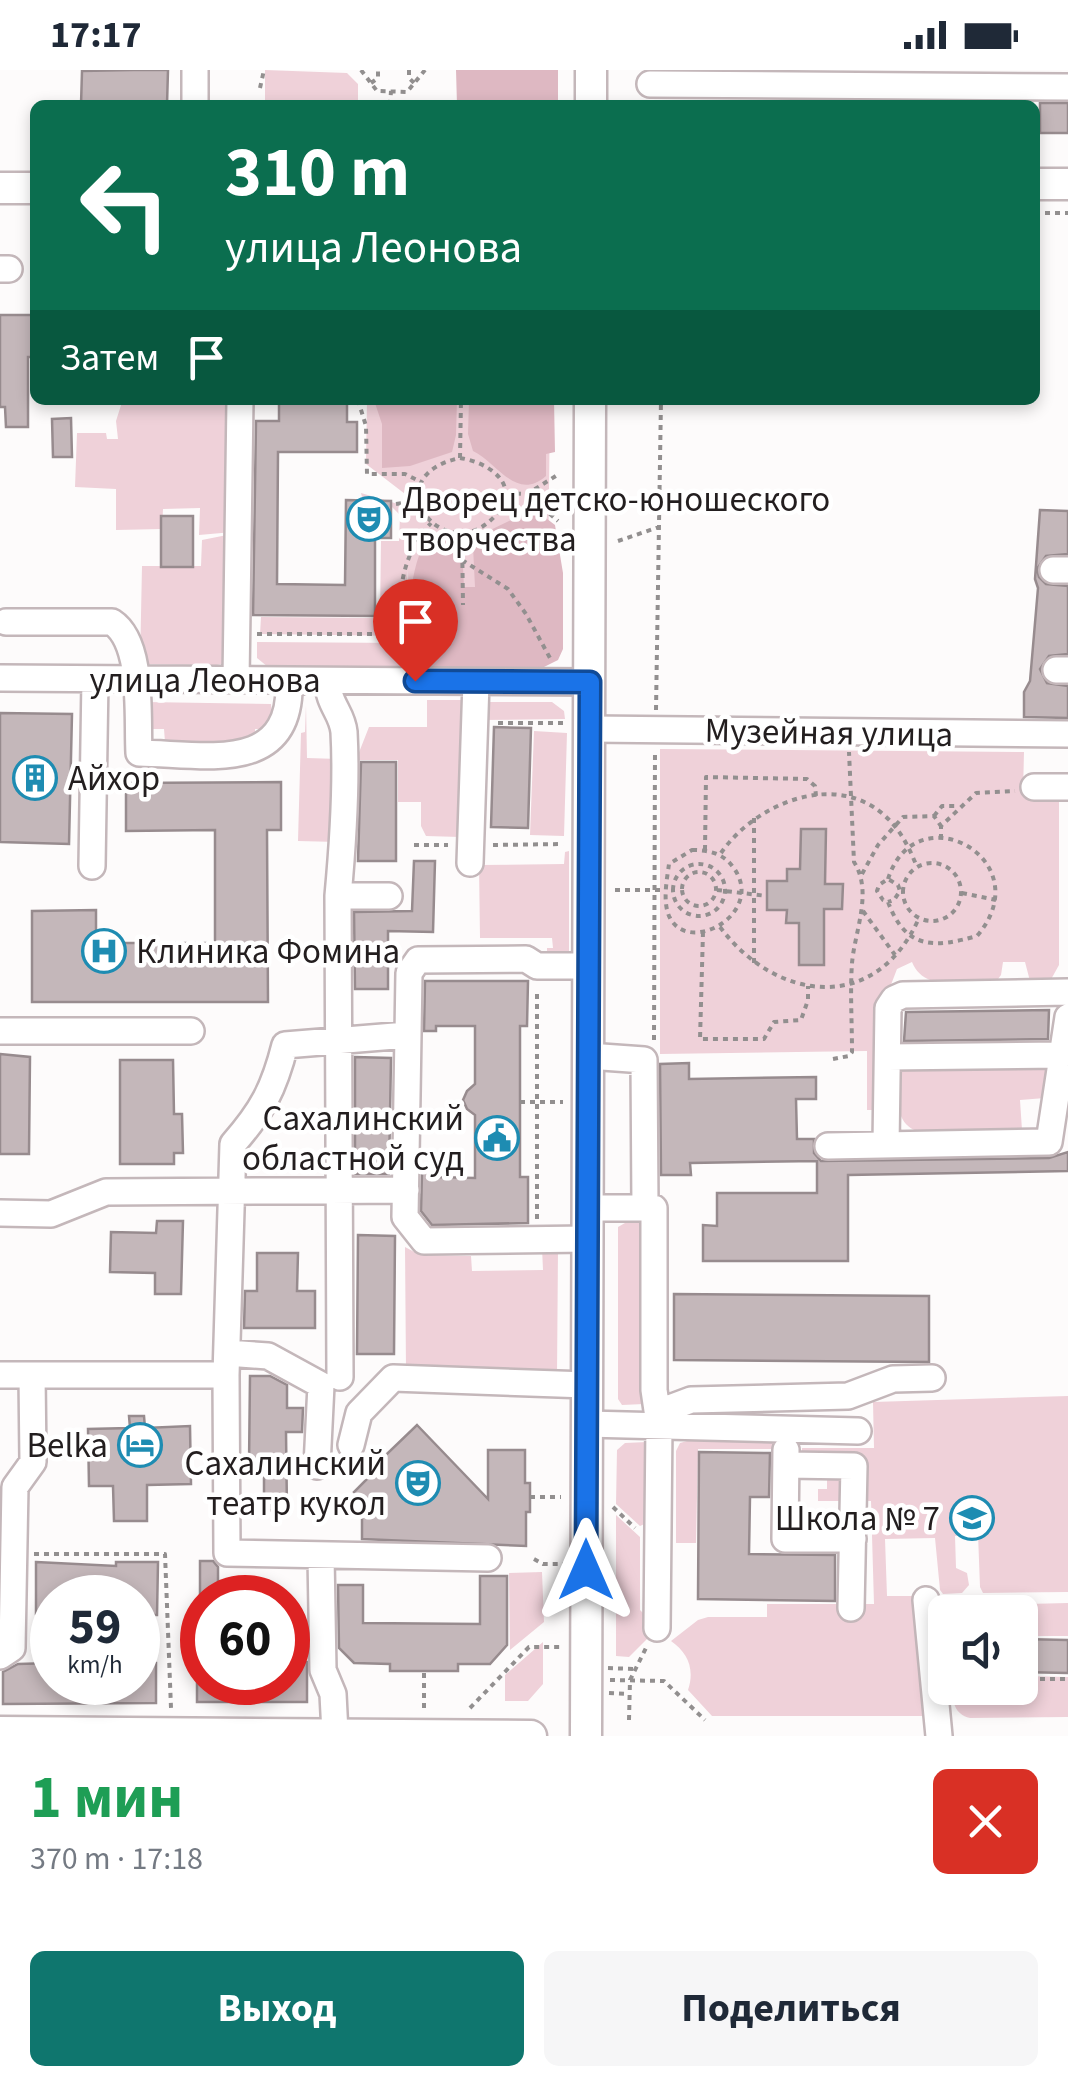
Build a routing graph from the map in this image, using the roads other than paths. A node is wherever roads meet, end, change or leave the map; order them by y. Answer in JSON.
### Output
{"nodes":[{"id":1,"x":195,"y":70,"type":"edge"},
{"id":2,"x":591,"y":70,"type":"edge"},
{"id":3,"x":1019,"y":78,"type":"edge"},
{"id":4,"x":650,"y":84,"type":"dead end"},
{"id":5,"x":830,"y":87,"type":"edge"},
{"id":6,"x":1068,"y":87,"type":"edge"},
{"id":7,"x":195,"y":100,"type":"edge"},
{"id":8,"x":591,"y":100,"type":"edge"},
{"id":9,"x":1040,"y":184,"type":"edge"},
{"id":10,"x":1068,"y":184,"type":"edge"},
{"id":11,"x":0,"y":188,"type":"edge"},
{"id":12,"x":30,"y":188,"type":"edge"},
{"id":13,"x":240,"y":405,"type":"edge"},
{"id":14,"x":590,"y":405,"type":"edge"},
{"id":15,"x":6,"y":622,"type":"dead end"},
{"id":16,"x":0,"y":678,"type":"edge"},
{"id":17,"x":95,"y":679,"type":"junction"},
{"id":18,"x":135,"y":679,"type":"junction"},
{"id":19,"x":236,"y":680,"type":"junction"},
{"id":20,"x":289,"y":680,"type":"junction"},
{"id":21,"x":328,"y":681,"type":"junction"},
{"id":22,"x":476,"y":682,"type":"junction"},
{"id":23,"x":590,"y":682,"type":"junction"},
{"id":24,"x":579,"y":726,"type":"junction"},
{"id":25,"x":1068,"y":734,"type":"edge"},
{"id":26,"x":1068,"y":786,"type":"edge"},
{"id":27,"x":1034,"y":787,"type":"road end"},
{"id":28,"x":470,"y":863,"type":"dead end"},
{"id":29,"x":92,"y":866,"type":"dead end"},
{"id":30,"x":338,"y":896,"type":"junction"},
{"id":31,"x":389,"y":896,"type":"dead end"},
{"id":32,"x":589,"y":966,"type":"junction"},
{"id":33,"x":1068,"y":992,"type":"edge"},
{"id":34,"x":1068,"y":1017,"type":"edge"},
{"id":35,"x":0,"y":1031,"type":"edge"},
{"id":36,"x":192,"y":1032,"type":"dead end"},
{"id":37,"x":407,"y":1035,"type":"junction"},
{"id":38,"x":338,"y":1038,"type":"junction"},
{"id":39,"x":1061,"y":1055,"type":"junction"},
{"id":40,"x":588,"y":1056,"type":"junction"},
{"id":41,"x":888,"y":1057,"type":"junction"},
{"id":42,"x":886,"y":1145,"type":"junction"},
{"id":43,"x":828,"y":1146,"type":"dead end"},
{"id":44,"x":339,"y":1190,"type":"junction"},
{"id":45,"x":406,"y":1190,"type":"junction"},
{"id":46,"x":231,"y":1191,"type":"junction"},
{"id":47,"x":646,"y":1208,"type":"junction"},
{"id":48,"x":0,"y":1214,"type":"edge"},
{"id":49,"x":588,"y":1223,"type":"junction"},
{"id":50,"x":226,"y":1364,"type":"junction"},
{"id":51,"x":0,"y":1375,"type":"edge"},
{"id":52,"x":32,"y":1375,"type":"junction"},
{"id":53,"x":340,"y":1377,"type":"dead end"},
{"id":54,"x":932,"y":1378,"type":"dead end"},
{"id":55,"x":587,"y":1385,"type":"junction"},
{"id":56,"x":659,"y":1418,"type":"junction"},
{"id":57,"x":587,"y":1424,"type":"junction"},
{"id":58,"x":786,"y":1430,"type":"junction"},
{"id":59,"x":858,"y":1431,"type":"dead end"},
{"id":60,"x":351,"y":1446,"type":"dead end"},
{"id":61,"x":786,"y":1465,"type":"junction"},
{"id":62,"x":317,"y":1466,"type":"dead end"},
{"id":63,"x":853,"y":1539,"type":"junction"},
{"id":64,"x":321,"y":1556,"type":"junction"},
{"id":65,"x":488,"y":1558,"type":"dead end"},
{"id":66,"x":926,"y":1600,"type":"dead end"},
{"id":67,"x":851,"y":1608,"type":"dead end"},
{"id":68,"x":657,"y":1628,"type":"road end"},
{"id":69,"x":0,"y":1656,"type":"edge"},
{"id":70,"x":0,"y":1732,"type":"edge"},
{"id":71,"x":335,"y":1733,"type":"junction"},
{"id":72,"x":238,"y":1734,"type":"edge"},
{"id":73,"x":531,"y":1736,"type":"edge"},
{"id":74,"x":586,"y":1736,"type":"edge"},
{"id":75,"x":939,"y":1736,"type":"edge"}],
"edges":[{"from":1,"to":7,"type":"street"},
{"from":2,"to":8,"type":"main road"},
{"from":3,"to":5,"type":"street"},
{"from":3,"to":6,"type":"street"},
{"from":4,"to":5,"type":"street"},
{"from":9,"to":10,"type":"main road"},
{"from":11,"to":12,"type":"main road"},
{"from":13,"to":19,"type":"street"},
{"from":14,"to":23,"type":"main road"},
{"from":15,"to":18,"type":"street"},
{"from":16,"to":17,"type":"street","name":"улица Леонова"},
{"from":17,"to":18,"type":"street","name":"улица Леонова"},
{"from":17,"to":29,"type":"street"},
{"from":18,"to":19,"type":"street","name":"улица Леонова"},
{"from":18,"to":20,"type":"street"},
{"from":19,"to":20,"type":"street","name":"улица Леонова"},
{"from":20,"to":21,"type":"street","name":"улица Леонова"},
{"from":21,"to":22,"type":"street","name":"улица Леонова"},
{"from":21,"to":30,"type":"street"},
{"from":22,"to":23,"type":"street","name":"улица Леонова"},
{"from":22,"to":28,"type":"street"},
{"from":23,"to":24,"type":"main road"},
{"from":24,"to":25,"type":"street","name":"Музейная улица"},
{"from":24,"to":32,"type":"main road"},
{"from":26,"to":27,"type":"street"},
{"from":30,"to":31,"type":"street"},
{"from":30,"to":38,"type":"street"},
{"from":32,"to":37,"type":"street"},
{"from":32,"to":40,"type":"main road"},
{"from":33,"to":41,"type":"street"},
{"from":34,"to":39,"type":"street"},
{"from":35,"to":36,"type":"street"},
{"from":37,"to":38,"type":"street"},
{"from":37,"to":45,"type":"street"},
{"from":38,"to":44,"type":"street"},
{"from":38,"to":46,"type":"street"},
{"from":39,"to":41,"type":"street"},
{"from":39,"to":42,"type":"street"},
{"from":40,"to":47,"type":"street"},
{"from":40,"to":49,"type":"main road"},
{"from":41,"to":42,"type":"street"},
{"from":42,"to":43,"type":"street"},
{"from":44,"to":45,"type":"street"},
{"from":44,"to":46,"type":"street"},
{"from":44,"to":53,"type":"street"},
{"from":45,"to":49,"type":"street"},
{"from":46,"to":48,"type":"street"},
{"from":46,"to":50,"type":"street"},
{"from":47,"to":49,"type":"street"},
{"from":47,"to":56,"type":"street"},
{"from":49,"to":55,"type":"main road"},
{"from":50,"to":52,"type":"street"},
{"from":50,"to":62,"type":"street"},
{"from":50,"to":64,"type":"street"},
{"from":51,"to":52,"type":"street"},
{"from":52,"to":69,"type":"street"},
{"from":54,"to":56,"type":"street"},
{"from":55,"to":57,"type":"main road"},
{"from":55,"to":60,"type":"street"},
{"from":56,"to":57,"type":"street"},
{"from":56,"to":58,"type":"street"},
{"from":56,"to":68,"type":"street"},
{"from":57,"to":74,"type":"main road"},
{"from":58,"to":59,"type":"street"},
{"from":58,"to":61,"type":"street"},
{"from":61,"to":63,"type":"street"},
{"from":61,"to":63,"type":"street"},
{"from":63,"to":67,"type":"street"},
{"from":64,"to":65,"type":"street"},
{"from":64,"to":71,"type":"street"},
{"from":66,"to":75,"type":"street"},
{"from":70,"to":72,"type":"main road"},
{"from":71,"to":72,"type":"main road"},
{"from":71,"to":73,"type":"main road"}]}
